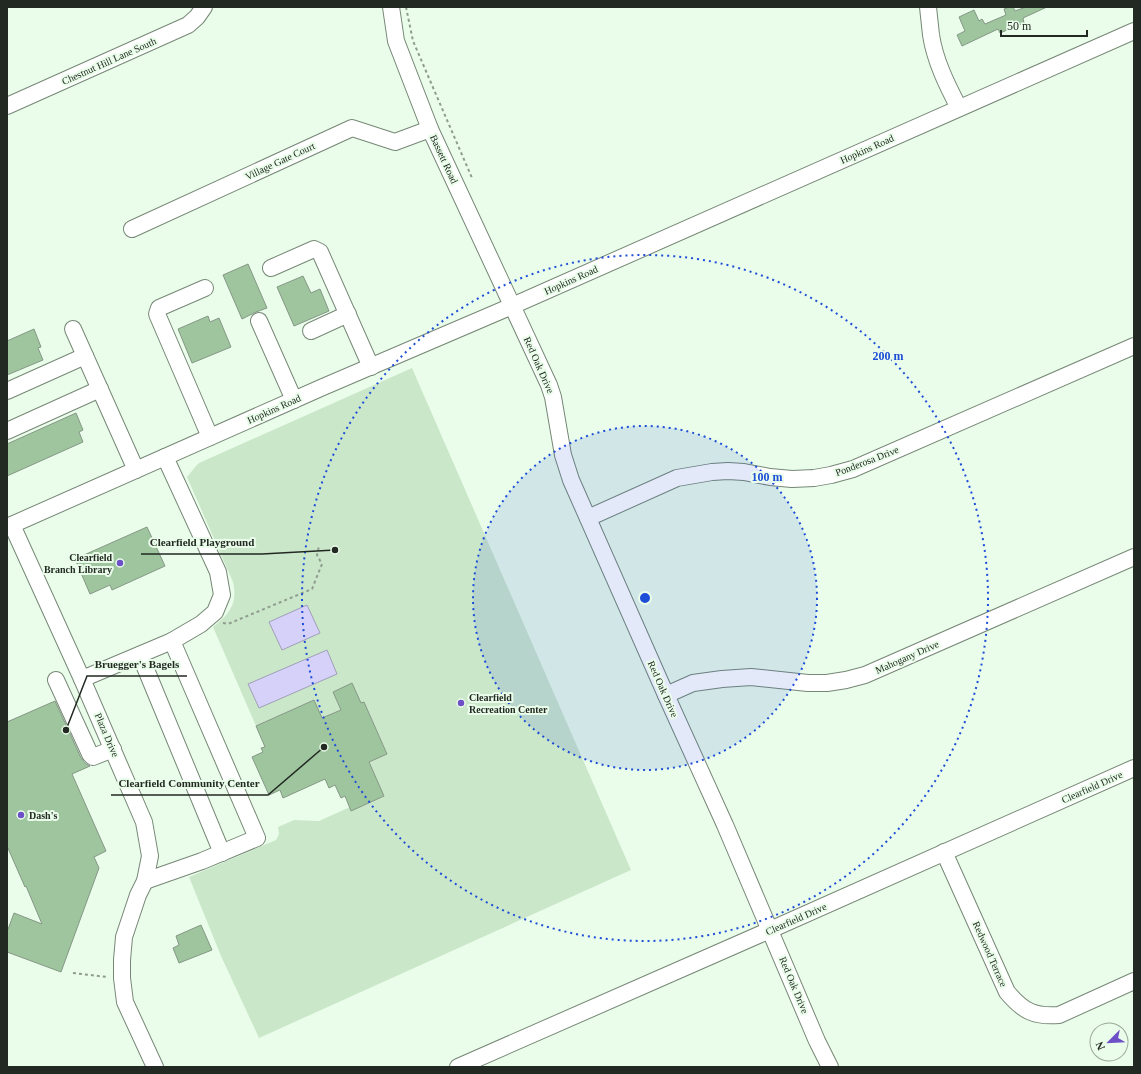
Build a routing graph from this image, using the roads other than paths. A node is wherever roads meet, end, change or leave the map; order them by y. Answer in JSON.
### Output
{"nodes":[{"id":1,"x":204,"y":7,"type":"edge"},
{"id":2,"x":391,"y":7,"type":"edge"},
{"id":3,"x":928,"y":7,"type":"edge"},
{"id":4,"x":1134,"y":32,"type":"edge"},
{"id":5,"x":7,"y":106,"type":"edge"},
{"id":6,"x":959,"y":108,"type":"junction"},
{"id":7,"x":430,"y":129,"type":"junction"},
{"id":8,"x":132,"y":229,"type":"dead end"},
{"id":9,"x":271,"y":268,"type":"dead end"},
{"id":10,"x":205,"y":288,"type":"dead end"},
{"id":11,"x":512,"y":306,"type":"junction"},
{"id":12,"x":348,"y":314,"type":"junction"},
{"id":13,"x":259,"y":321,"type":"dead end"},
{"id":14,"x":73,"y":329,"type":"dead end"},
{"id":15,"x":311,"y":331,"type":"dead end"},
{"id":16,"x":1134,"y":346,"type":"edge"},
{"id":17,"x":85,"y":356,"type":"junction"},
{"id":18,"x":371,"y":367,"type":"junction"},
{"id":19,"x":100,"y":389,"type":"junction"},
{"id":20,"x":7,"y":391,"type":"edge"},
{"id":21,"x":294,"y":400,"type":"junction"},
{"id":22,"x":7,"y":431,"type":"edge"},
{"id":23,"x":210,"y":437,"type":"junction"},
{"id":24,"x":165,"y":457,"type":"junction"},
{"id":25,"x":136,"y":470,"type":"junction"},
{"id":26,"x":588,"y":518,"type":"junction"},
{"id":27,"x":10,"y":526,"type":"edge"},
{"id":28,"x":1134,"y":558,"type":"edge"},
{"id":29,"x":172,"y":641,"type":"junction"},
{"id":30,"x":140,"y":655,"type":"junction"},
{"id":31,"x":82,"y":679,"type":"junction"},
{"id":32,"x":56,"y":680,"type":"dead end"},
{"id":33,"x":666,"y":695,"type":"junction"},
{"id":34,"x":113,"y":749,"type":"junction"},
{"id":35,"x":1134,"y":768,"type":"edge"},
{"id":36,"x":944,"y":852,"type":"junction"},
{"id":37,"x":222,"y":853,"type":"junction"},
{"id":38,"x":145,"y":881,"type":"junction"},
{"id":39,"x":770,"y":930,"type":"junction"},
{"id":40,"x":1134,"y":982,"type":"edge"},
{"id":41,"x":155,"y":1067,"type":"edge"},
{"id":42,"x":458,"y":1067,"type":"edge"},
{"id":43,"x":830,"y":1067,"type":"edge"}],
"edges":[{"from":1,"to":5,"type":"street","name":"Chestnut Hill Lane South"},
{"from":2,"to":7,"type":"street","name":"Bassett Road"},
{"from":3,"to":6,"type":"street"},
{"from":4,"to":6,"type":"street","name":"Hopkins Road"},
{"from":6,"to":11,"type":"street","name":"Hopkins Road"},
{"from":7,"to":8,"type":"street","name":"Village Gate Court"},
{"from":7,"to":11,"type":"street","name":"Bassett Road"},
{"from":9,"to":12,"type":"street"},
{"from":10,"to":23,"type":"street"},
{"from":11,"to":18,"type":"street","name":"Hopkins Road"},
{"from":11,"to":26,"type":"street","name":"Red Oak Drive"},
{"from":12,"to":15,"type":"street"},
{"from":12,"to":18,"type":"street"},
{"from":13,"to":21,"type":"street"},
{"from":14,"to":17,"type":"street"},
{"from":16,"to":26,"type":"street","name":"Ponderosa Drive"},
{"from":17,"to":19,"type":"street"},
{"from":17,"to":20,"type":"street"},
{"from":18,"to":21,"type":"street","name":"Hopkins Road"},
{"from":19,"to":22,"type":"street"},
{"from":19,"to":25,"type":"street"},
{"from":21,"to":23,"type":"street","name":"Hopkins Road"},
{"from":23,"to":24,"type":"street","name":"Hopkins Road"},
{"from":24,"to":25,"type":"street","name":"Hopkins Road"},
{"from":24,"to":29,"type":"street"},
{"from":25,"to":27,"type":"street","name":"Hopkins Road"},
{"from":26,"to":33,"type":"street","name":"Red Oak Drive"},
{"from":27,"to":31,"type":"street","name":"Plaza Drive"},
{"from":28,"to":33,"type":"street","name":"Mahogany Drive"},
{"from":29,"to":30,"type":"street"},
{"from":29,"to":37,"type":"street"},
{"from":30,"to":31,"type":"street"},
{"from":30,"to":37,"type":"street"},
{"from":31,"to":34,"type":"street","name":"Plaza Drive"},
{"from":32,"to":34,"type":"street"},
{"from":33,"to":39,"type":"street","name":"Red Oak Drive"},
{"from":34,"to":38,"type":"street","name":"Plaza Drive"},
{"from":35,"to":36,"type":"street","name":"Clearfield Drive"},
{"from":36,"to":39,"type":"street","name":"Clearfield Drive"},
{"from":36,"to":40,"type":"street","name":"Redwood Terrace"},
{"from":37,"to":38,"type":"street"},
{"from":38,"to":41,"type":"street","name":"Plaza Drive"},
{"from":39,"to":42,"type":"street","name":"Clearfield Drive"},
{"from":39,"to":43,"type":"street","name":"Red Oak Drive"}]}
